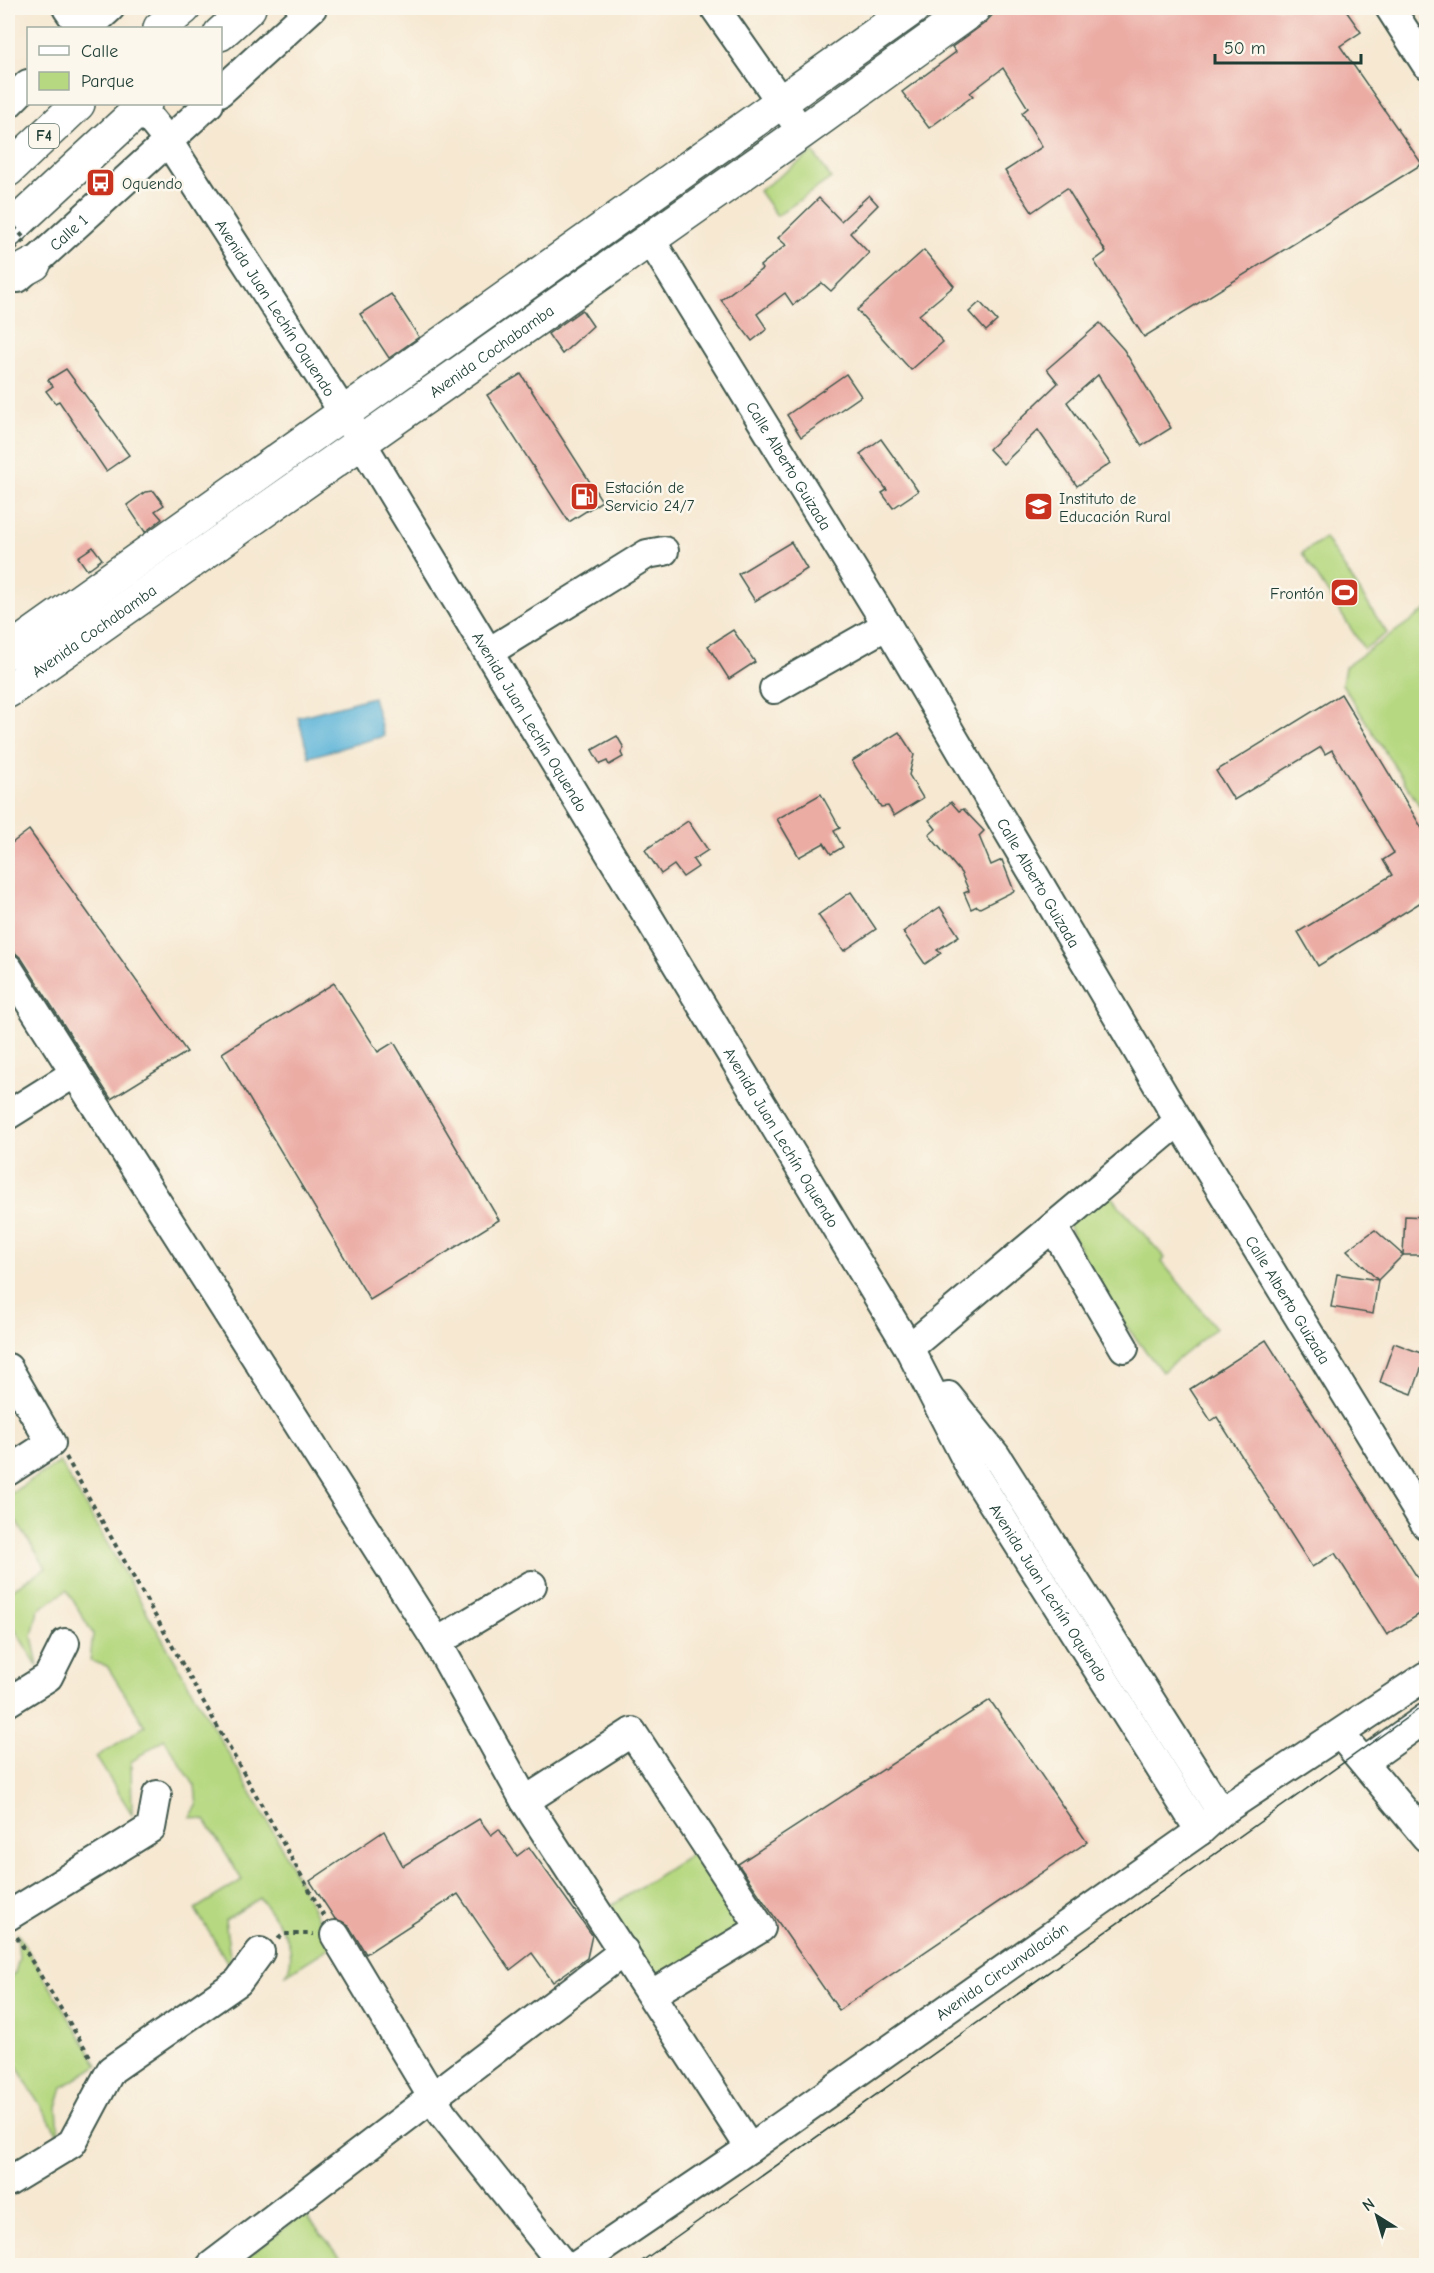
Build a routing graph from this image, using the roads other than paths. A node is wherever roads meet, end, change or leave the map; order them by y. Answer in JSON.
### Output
{"nodes":[{"id":1,"x":67,"y":8,"type":"edge"},
{"id":2,"x":110,"y":8,"type":"edge"},
{"id":3,"x":184,"y":8,"type":"edge"},
{"id":4,"x":249,"y":8,"type":"edge"},
{"id":5,"x":312,"y":8,"type":"edge"},
{"id":6,"x":716,"y":8,"type":"edge"},
{"id":7,"x":914,"y":8,"type":"edge"},
{"id":8,"x":974,"y":8,"type":"edge"},
{"id":9,"x":1390,"y":8,"type":"edge"},
{"id":10,"x":80,"y":27,"type":"edge"},
{"id":11,"x":89,"y":27,"type":"edge"},
{"id":12,"x":161,"y":27,"type":"edge"},
{"id":13,"x":222,"y":32,"type":"edge"},
{"id":14,"x":1426,"y":64,"type":"edge"},
{"id":15,"x":27,"y":85,"type":"edge"},
{"id":16,"x":222,"y":90,"type":"edge"},
{"id":17,"x":782,"y":103,"type":"junction"},
{"id":18,"x":8,"y":104,"type":"edge"},
{"id":19,"x":77,"y":105,"type":"edge"},
{"id":20,"x":142,"y":105,"type":"edge"},
{"id":21,"x":208,"y":105,"type":"edge"},
{"id":22,"x":802,"y":132,"type":"junction"},
{"id":23,"x":168,"y":141,"type":"junction"},
{"id":24,"x":8,"y":171,"type":"edge"},
{"id":25,"x":650,"y":239,"type":"junction"},
{"id":26,"x":18,"y":254,"type":"edge"},
{"id":27,"x":8,"y":288,"type":"edge"},
{"id":28,"x":343,"y":412,"type":"junction"},
{"id":29,"x":362,"y":442,"type":"junction"},
{"id":30,"x":664,"y":551,"type":"dead end"},
{"id":31,"x":887,"y":625,"type":"junction"},
{"id":32,"x":8,"y":652,"type":"edge"},
{"id":33,"x":489,"y":652,"type":"junction"},
{"id":34,"x":774,"y":689,"type":"dead end"},
{"id":35,"x":8,"y":690,"type":"edge"},
{"id":36,"x":8,"y":968,"type":"edge"},
{"id":37,"x":75,"y":1073,"type":"junction"},
{"id":38,"x":8,"y":1115,"type":"edge"},
{"id":39,"x":1179,"y":1121,"type":"junction"},
{"id":40,"x":1053,"y":1227,"type":"junction"},
{"id":41,"x":909,"y":1348,"type":"junction"},
{"id":42,"x":1124,"y":1348,"type":"dead end"},
{"id":43,"x":8,"y":1368,"type":"edge"},
{"id":44,"x":8,"y":1471,"type":"edge"},
{"id":45,"x":1426,"y":1525,"type":"edge"},
{"id":46,"x":532,"y":1585,"type":"dead end"},
{"id":47,"x":436,"y":1642,"type":"junction"},
{"id":48,"x":65,"y":1643,"type":"dead end"},
{"id":49,"x":1426,"y":1676,"type":"edge"},
{"id":50,"x":8,"y":1702,"type":"edge"},
{"id":51,"x":1426,"y":1718,"type":"edge"},
{"id":52,"x":1340,"y":1734,"type":"junction"},
{"id":53,"x":1364,"y":1762,"type":"junction"},
{"id":54,"x":157,"y":1795,"type":"dead end"},
{"id":55,"x":525,"y":1801,"type":"junction"},
{"id":56,"x":1211,"y":1822,"type":"junction"},
{"id":57,"x":1426,"y":1837,"type":"edge"},
{"id":58,"x":10,"y":1924,"type":"edge"},
{"id":59,"x":335,"y":1935,"type":"road end"},
{"id":60,"x":624,"y":1951,"type":"junction"},
{"id":61,"x":260,"y":1952,"type":"road end"},
{"id":62,"x":652,"y":1994,"type":"junction"},
{"id":63,"x":432,"y":2094,"type":"junction"},
{"id":64,"x":750,"y":2148,"type":"junction"},
{"id":65,"x":8,"y":2182,"type":"edge"},
{"id":66,"x":227,"y":2261,"type":"edge"},
{"id":67,"x":564,"y":2265,"type":"edge"},
{"id":68,"x":576,"y":2265,"type":"edge"}],
"edges":[{"from":1,"to":10,"type":"street"},
{"from":2,"to":11,"type":"street"},
{"from":3,"to":12,"type":"main road"},
{"from":4,"to":13,"type":"main road"},
{"from":5,"to":16,"type":"street"},
{"from":6,"to":17,"type":"street"},
{"from":7,"to":17,"type":"main road","name":"Avenida Cochabamba"},
{"from":8,"to":22,"type":"main road","name":"Avenida Cochabamba"},
{"from":9,"to":14,"type":"street"},
{"from":15,"to":18,"type":"street"},
{"from":17,"to":22,"type":"street"},
{"from":17,"to":28,"type":"main road","name":"Avenida Cochabamba"},
{"from":19,"to":24,"type":"main road","number":"F4"},
{"from":20,"to":23,"type":"street","name":"Avenida Juan Lechín Oquendo"},
{"from":20,"to":26,"type":"main road"},
{"from":21,"to":23,"type":"street","name":"Calle 1"},
{"from":22,"to":25,"type":"main road","name":"Avenida Cochabamba"},
{"from":23,"to":26,"type":"street","name":"Calle 1"},
{"from":23,"to":28,"type":"street","name":"Avenida Juan Lechín Oquendo"},
{"from":25,"to":29,"type":"main road","name":"Avenida Cochabamba"},
{"from":25,"to":31,"type":"street","name":"Calle Alberto Guizada"},
{"from":26,"to":27,"type":"street","name":"Calle 1"},
{"from":28,"to":29,"type":"street","name":"Avenida Juan Lechín Oquendo"},
{"from":28,"to":32,"type":"main road","name":"Avenida Cochabamba"},
{"from":29,"to":33,"type":"street","name":"Avenida Juan Lechín Oquendo"},
{"from":29,"to":35,"type":"main road","name":"Avenida Cochabamba"},
{"from":30,"to":33,"type":"street"},
{"from":31,"to":34,"type":"street"},
{"from":31,"to":39,"type":"street","name":"Calle Alberto Guizada"},
{"from":33,"to":41,"type":"street","name":"Avenida Juan Lechín Oquendo"},
{"from":36,"to":37,"type":"street"},
{"from":37,"to":38,"type":"street"},
{"from":37,"to":47,"type":"street"},
{"from":39,"to":40,"type":"street"},
{"from":39,"to":45,"type":"street","name":"Calle Alberto Guizada"},
{"from":40,"to":41,"type":"street"},
{"from":40,"to":42,"type":"street"},
{"from":41,"to":56,"type":"street","name":"Avenida Juan Lechín Oquendo"},
{"from":43,"to":44,"type":"street"},
{"from":46,"to":47,"type":"street"},
{"from":47,"to":55,"type":"street"},
{"from":48,"to":50,"type":"street"},
{"from":49,"to":52,"type":"street","name":"Avenida Circunvalación"},
{"from":51,"to":53,"type":"street"},
{"from":52,"to":53,"type":"street"},
{"from":52,"to":56,"type":"street","name":"Avenida Circunvalación"},
{"from":53,"to":57,"type":"street"},
{"from":54,"to":58,"type":"street"},
{"from":55,"to":60,"type":"street"},
{"from":55,"to":62,"type":"street"},
{"from":56,"to":64,"type":"street","name":"Avenida Circunvalación"},
{"from":59,"to":63,"type":"street"},
{"from":60,"to":62,"type":"street"},
{"from":60,"to":63,"type":"street"},
{"from":61,"to":65,"type":"street"},
{"from":62,"to":64,"type":"street"},
{"from":63,"to":66,"type":"street"},
{"from":63,"to":67,"type":"street"},
{"from":64,"to":68,"type":"street","name":"Avenida Circunvalación"}]}
